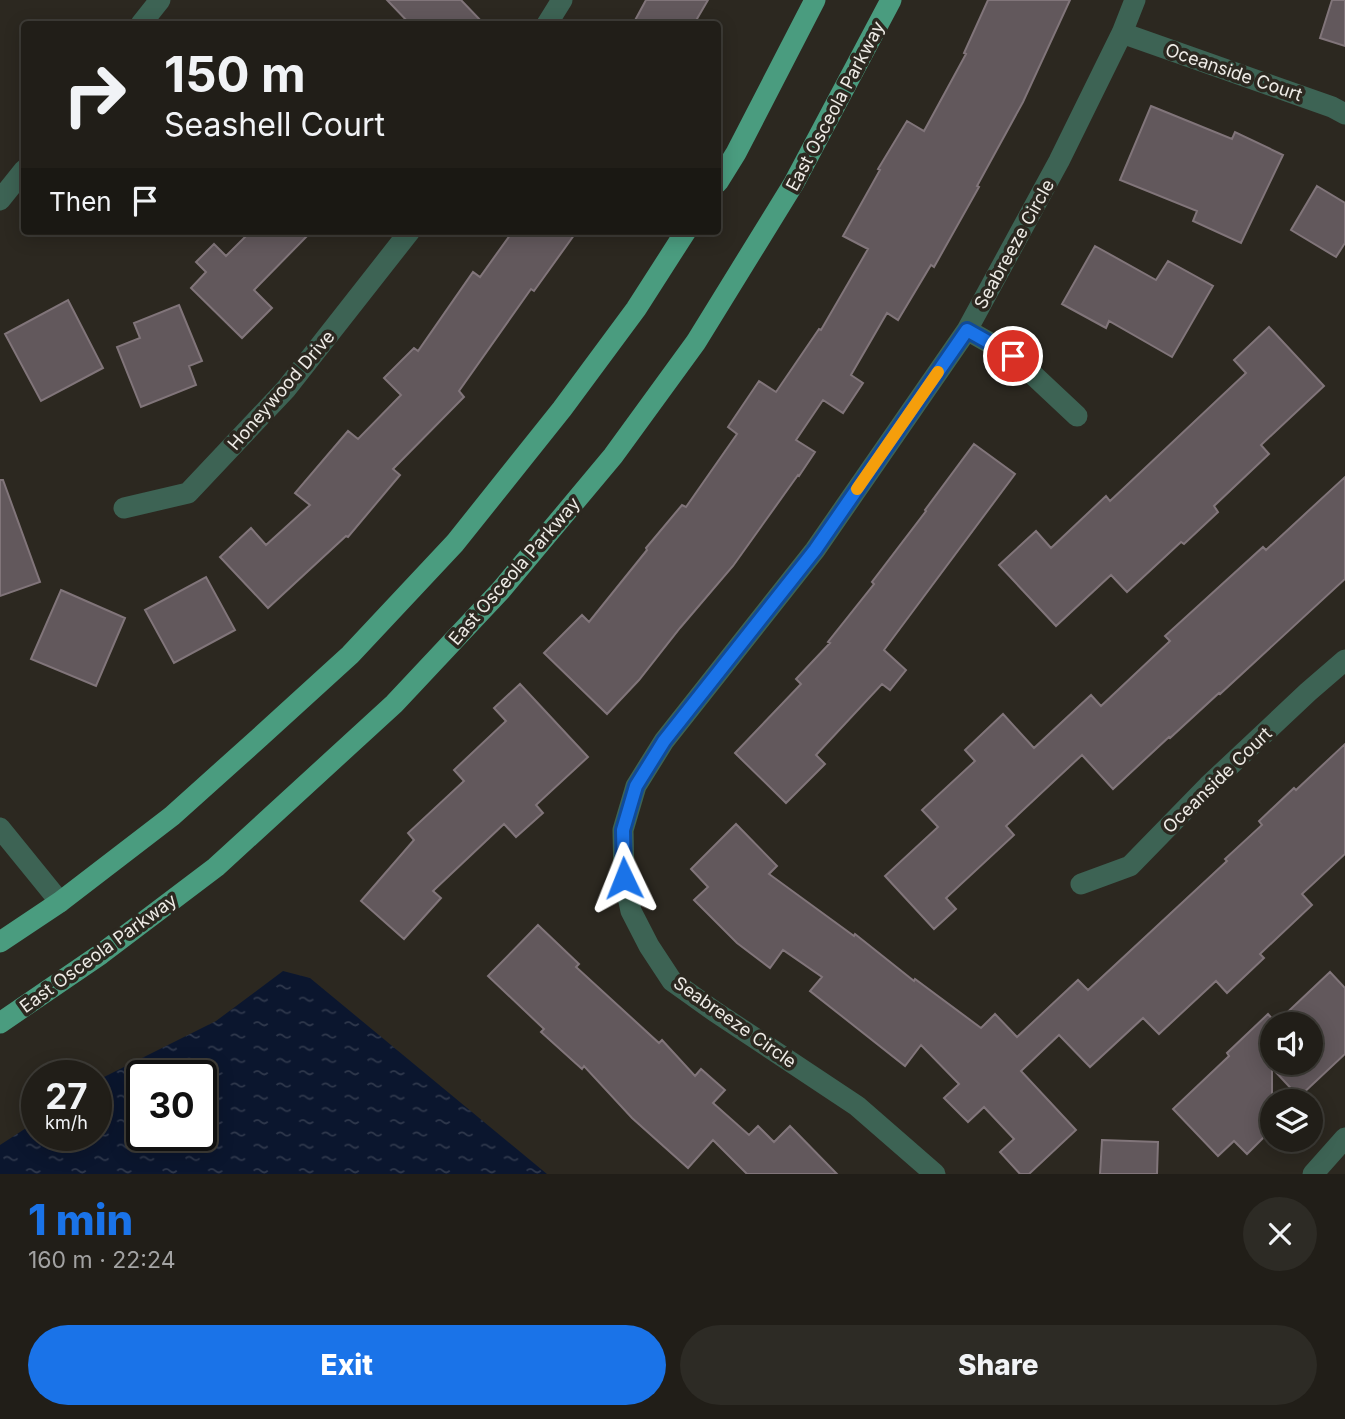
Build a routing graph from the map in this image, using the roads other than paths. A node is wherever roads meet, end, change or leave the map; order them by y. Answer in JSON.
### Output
{"nodes":[{"id":1,"x":160,"y":0,"type":"edge"},
{"id":2,"x":562,"y":0,"type":"edge"},
{"id":3,"x":815,"y":0,"type":"edge"},
{"id":4,"x":891,"y":0,"type":"edge"},
{"id":5,"x":1135,"y":0,"type":"edge"},
{"id":6,"x":143,"y":21,"type":"edge"},
{"id":7,"x":549,"y":21,"type":"edge"},
{"id":8,"x":1122,"y":33,"type":"junction"},
{"id":9,"x":1345,"y":114,"type":"edge"},
{"id":10,"x":21,"y":174,"type":"edge"},
{"id":11,"x":721,"y":177,"type":"edge"},
{"id":12,"x":0,"y":200,"type":"edge"},
{"id":13,"x":407,"y":235,"type":"edge"},
{"id":14,"x":683,"y":235,"type":"edge"},
{"id":15,"x":967,"y":330,"type":"junction"},
{"id":16,"x":1077,"y":416,"type":"dead end"},
{"id":17,"x":124,"y":508,"type":"dead end"},
{"id":18,"x":1345,"y":660,"type":"edge"},
{"id":19,"x":0,"y":828,"type":"edge"},
{"id":20,"x":1081,"y":884,"type":"dead end"},
{"id":21,"x":60,"y":902,"type":"junction"},
{"id":22,"x":0,"y":942,"type":"edge"},
{"id":23,"x":0,"y":1023,"type":"edge"},
{"id":24,"x":1345,"y":1138,"type":"edge"},
{"id":25,"x":935,"y":1174,"type":"edge"},
{"id":26,"x":1313,"y":1174,"type":"edge"}],
"edges":[{"from":1,"to":6,"type":"street"},
{"from":2,"to":7,"type":"street"},
{"from":3,"to":11,"type":"main road"},
{"from":4,"to":23,"type":"main road","name":"East Osceola Parkway"},
{"from":5,"to":8,"type":"street","name":"Seabreeze Circle"},
{"from":8,"to":9,"type":"street","name":"Oceanside Court"},
{"from":8,"to":15,"type":"street","name":"Seabreeze Circle"},
{"from":10,"to":12,"type":"street"},
{"from":13,"to":17,"type":"street","name":"Honeywood Drive"},
{"from":14,"to":21,"type":"main road"},
{"from":15,"to":16,"type":"street"},
{"from":15,"to":25,"type":"street","name":"Seabreeze Circle"},
{"from":18,"to":20,"type":"street","name":"Oceanside Court"},
{"from":19,"to":21,"type":"street"},
{"from":21,"to":22,"type":"main road"},
{"from":24,"to":26,"type":"street"}]}
